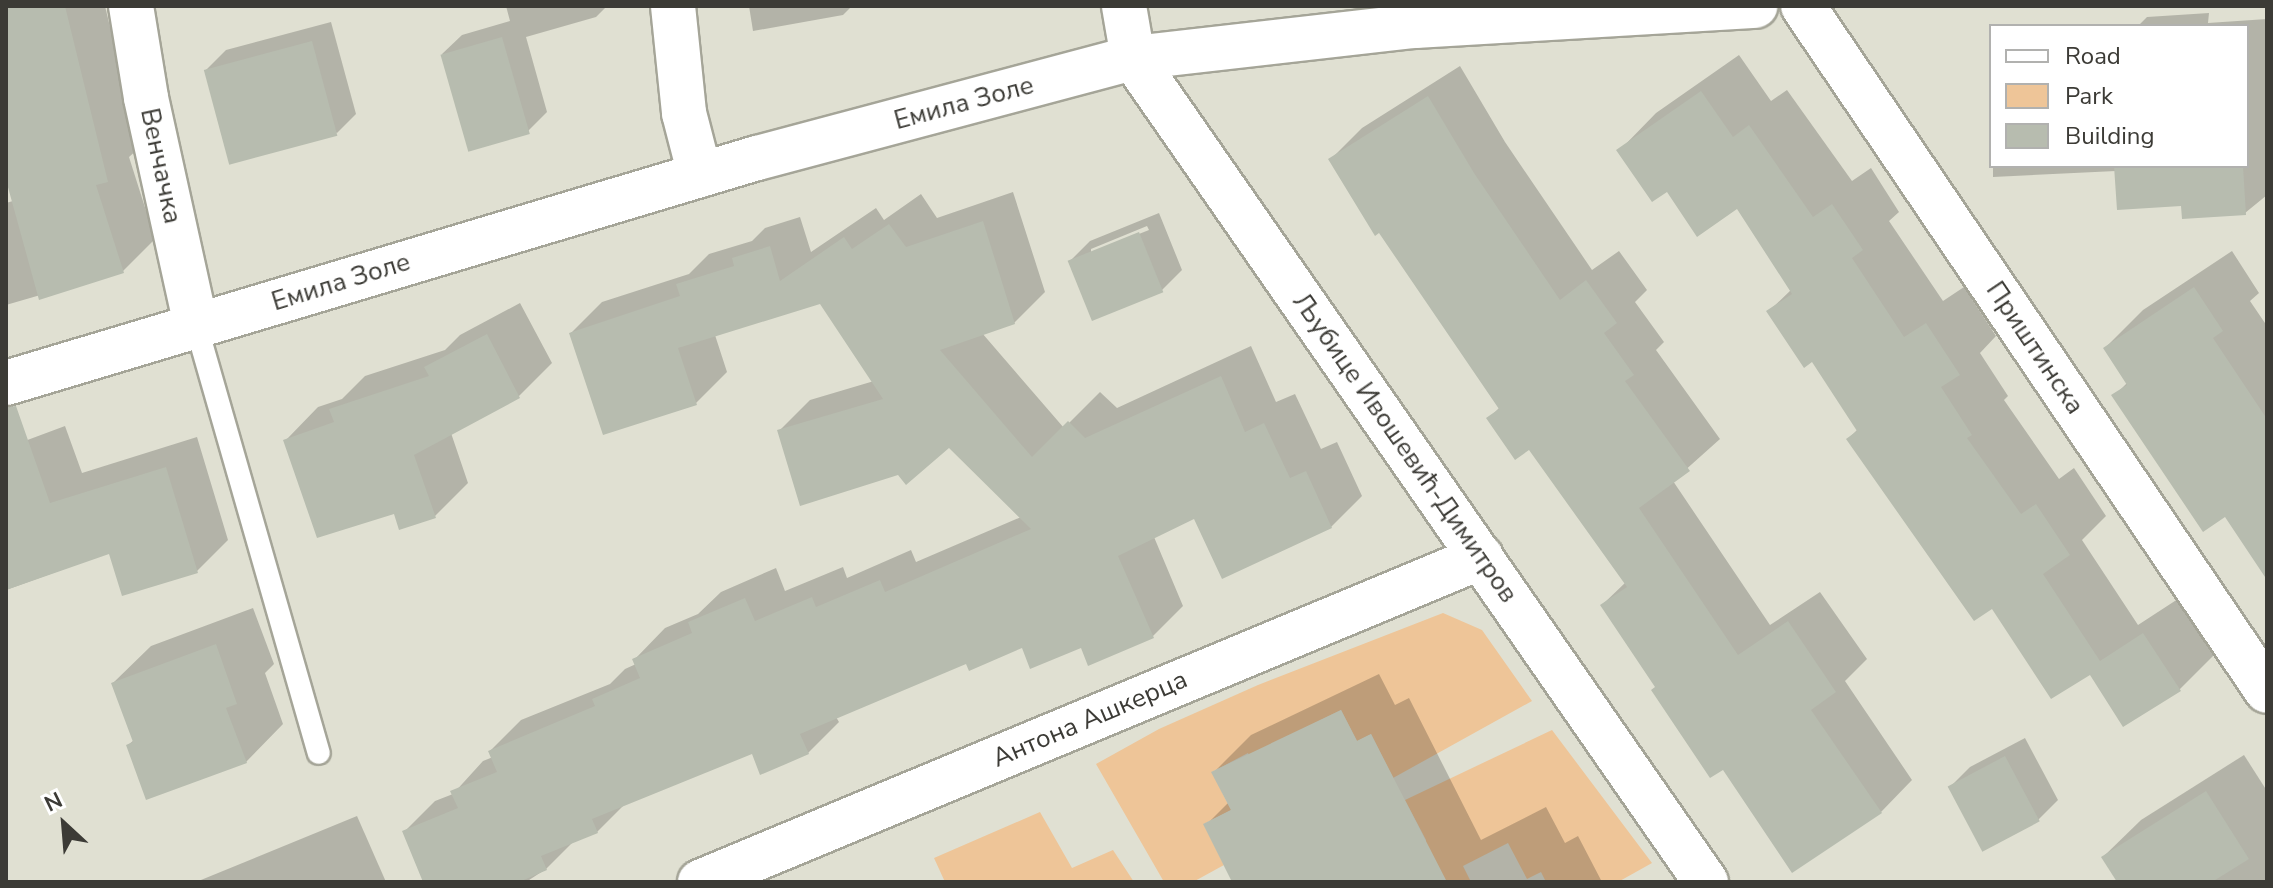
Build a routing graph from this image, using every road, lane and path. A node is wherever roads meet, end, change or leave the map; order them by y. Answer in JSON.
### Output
{"nodes":[{"id":1,"x":131,"y":6,"type":"edge"},
{"id":2,"x":673,"y":6,"type":"edge"},
{"id":3,"x":1124,"y":6,"type":"edge"},
{"id":4,"x":1732,"y":6,"type":"edge"},
{"id":5,"x":1755,"y":6,"type":"edge"},
{"id":6,"x":1803,"y":6,"type":"edge"},
{"id":7,"x":1133,"y":58,"type":"junction"},
{"id":8,"x":700,"y":175,"type":"junction"},
{"id":9,"x":196,"y":325,"type":"junction"},
{"id":10,"x":6,"y":383,"type":"edge"},
{"id":11,"x":1481,"y":557,"type":"junction"},
{"id":12,"x":2267,"y":691,"type":"edge"},
{"id":13,"x":319,"y":753,"type":"dead end"},
{"id":14,"x":700,"y":882,"type":"edge"},
{"id":15,"x":1706,"y":882,"type":"edge"}],
"edges":[{"from":1,"to":9,"type":"street","name":"Венчачка"},
{"from":2,"to":8,"type":"street"},
{"from":3,"to":7,"type":"street","name":"Љубице Ивошевић-Димитров"},
{"from":4,"to":5,"type":"street","name":"Емила Золе"},
{"from":4,"to":7,"type":"street","name":"Емила Золе"},
{"from":6,"to":12,"type":"street","name":"Приштинска"},
{"from":7,"to":8,"type":"street","name":"Емила Золе"},
{"from":7,"to":11,"type":"street","name":"Љубице Ивошевић-Димитров"},
{"from":8,"to":9,"type":"street","name":"Емила Золе"},
{"from":9,"to":10,"type":"street","name":"Емила Золе"},
{"from":9,"to":13,"type":"lane"},
{"from":11,"to":14,"type":"street","name":"Антона Ашкерца"},
{"from":11,"to":15,"type":"street","name":"Љубице Ивошевић-Димитров"}]}
